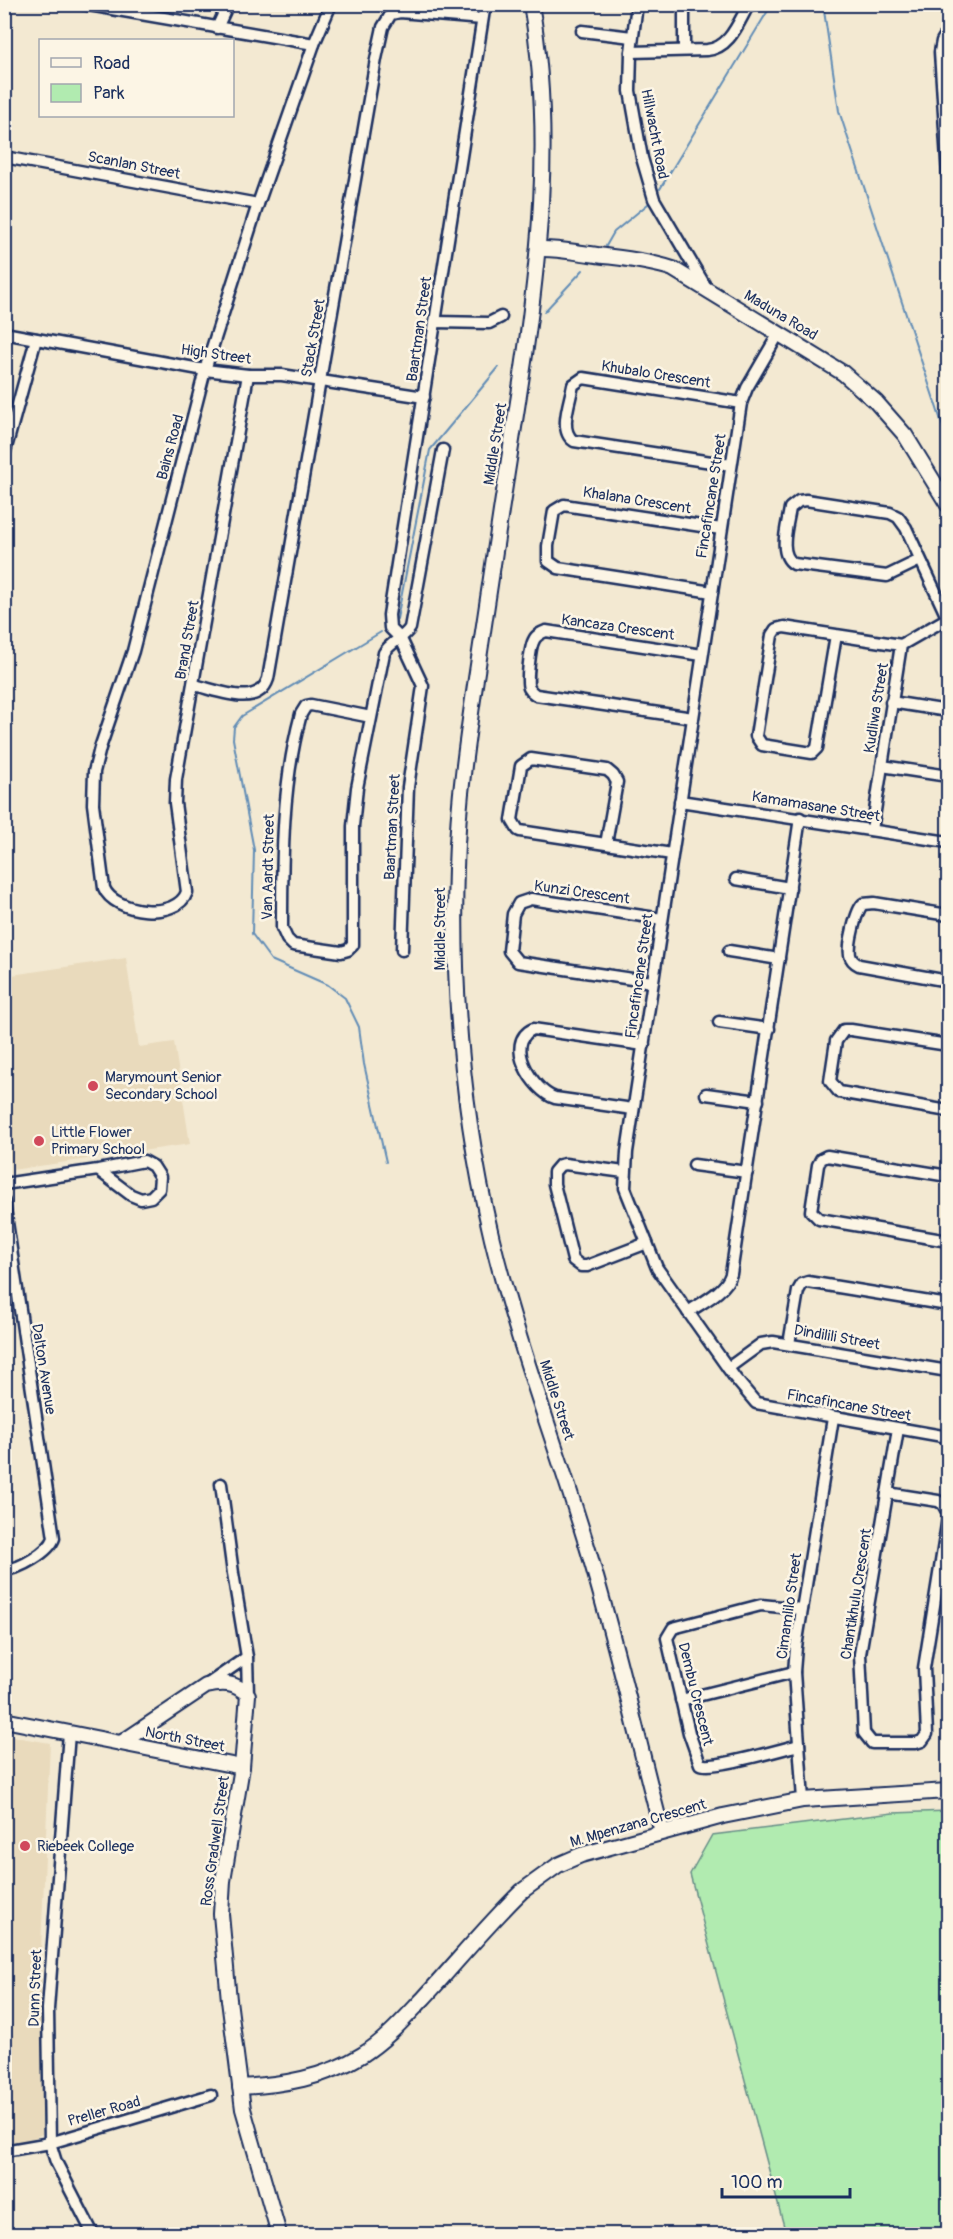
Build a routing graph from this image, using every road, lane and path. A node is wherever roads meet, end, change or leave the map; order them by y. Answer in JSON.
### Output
{"nodes":[{"id":1,"x":83,"y":4,"type":"edge"},
{"id":2,"x":228,"y":4,"type":"edge"},
{"id":3,"x":332,"y":4,"type":"edge"},
{"id":4,"x":485,"y":4,"type":"edge"},
{"id":5,"x":531,"y":4,"type":"edge"},
{"id":6,"x":637,"y":4,"type":"edge"},
{"id":7,"x":684,"y":4,"type":"edge"},
{"id":8,"x":749,"y":4,"type":"edge"},
{"id":9,"x":482,"y":19,"type":"junction"},
{"id":10,"x":217,"y":28,"type":"junction"},
{"id":11,"x":582,"y":31,"type":"dead end"},
{"id":12,"x":948,"y":31,"type":"edge"},
{"id":13,"x":632,"y":37,"type":"junction"},
{"id":14,"x":314,"y":44,"type":"junction"},
{"id":15,"x":684,"y":50,"type":"junction"},
{"id":16,"x":631,"y":52,"type":"junction"},
{"id":17,"x":4,"y":157,"type":"edge"},
{"id":18,"x":948,"y":176,"type":"edge"},
{"id":19,"x":258,"y":204,"type":"junction"},
{"id":20,"x":538,"y":249,"type":"junction"},
{"id":21,"x":708,"y":290,"type":"junction"},
{"id":22,"x":501,"y":317,"type":"dead end"},
{"id":23,"x":435,"y":321,"type":"junction"},
{"id":24,"x":4,"y":333,"type":"edge"},
{"id":25,"x":779,"y":333,"type":"junction"},
{"id":26,"x":36,"y":339,"type":"junction"},
{"id":27,"x":205,"y":370,"type":"junction"},
{"id":28,"x":248,"y":375,"type":"junction"},
{"id":29,"x":320,"y":381,"type":"junction"},
{"id":30,"x":424,"y":397,"type":"junction"},
{"id":31,"x":741,"y":403,"type":"junction"},
{"id":32,"x":443,"y":450,"type":"dead end"},
{"id":33,"x":4,"y":455,"type":"edge"},
{"id":34,"x":731,"y":465,"type":"junction"},
{"id":35,"x":948,"y":504,"type":"edge"},
{"id":36,"x":721,"y":529,"type":"junction"},
{"id":37,"x":920,"y":560,"type":"junction"},
{"id":38,"x":712,"y":592,"type":"junction"},
{"id":39,"x":948,"y":619,"type":"edge"},
{"id":40,"x":836,"y":635,"type":"junction"},
{"id":41,"x":401,"y":639,"type":"junction"},
{"id":42,"x":901,"y":645,"type":"junction"},
{"id":43,"x":702,"y":655,"type":"junction"},
{"id":44,"x":194,"y":685,"type":"junction"},
{"id":45,"x":891,"y":702,"type":"junction"},
{"id":46,"x":948,"y":711,"type":"edge"},
{"id":47,"x":371,"y":717,"type":"junction"},
{"id":48,"x":693,"y":718,"type":"junction"},
{"id":49,"x":882,"y":766,"type":"junction"},
{"id":50,"x":948,"y":776,"type":"edge"},
{"id":51,"x":680,"y":801,"type":"junction"},
{"id":52,"x":800,"y":818,"type":"junction"},
{"id":53,"x":872,"y":830,"type":"junction"},
{"id":54,"x":948,"y":842,"type":"edge"},
{"id":55,"x":606,"y":844,"type":"junction"},
{"id":56,"x":672,"y":854,"type":"junction"},
{"id":57,"x":736,"y":879,"type":"dead end"},
{"id":58,"x":790,"y":888,"type":"junction"},
{"id":59,"x":175,"y":907,"type":"joint"},
{"id":60,"x":948,"y":915,"type":"edge"},
{"id":61,"x":662,"y":919,"type":"junction"},
{"id":62,"x":402,"y":950,"type":"dead end"},
{"id":63,"x":729,"y":951,"type":"dead end"},
{"id":64,"x":779,"y":959,"type":"junction"},
{"id":65,"x":948,"y":981,"type":"edge"},
{"id":66,"x":652,"y":982,"type":"junction"},
{"id":67,"x":719,"y":1022,"type":"dead end"},
{"id":68,"x":769,"y":1029,"type":"junction"},
{"id":69,"x":644,"y":1045,"type":"junction"},
{"id":70,"x":948,"y":1045,"type":"edge"},
{"id":71,"x":706,"y":1094,"type":"dead end"},
{"id":72,"x":758,"y":1101,"type":"junction"},
{"id":73,"x":633,"y":1109,"type":"junction"},
{"id":74,"x":948,"y":1111,"type":"edge"},
{"id":75,"x":694,"y":1165,"type":"dead end"},
{"id":76,"x":98,"y":1170,"type":"junction"},
{"id":77,"x":624,"y":1172,"type":"junction"},
{"id":78,"x":747,"y":1172,"type":"junction"},
{"id":79,"x":948,"y":1176,"type":"edge"},
{"id":80,"x":4,"y":1184,"type":"edge"},
{"id":81,"x":4,"y":1202,"type":"edge"},
{"id":82,"x":948,"y":1241,"type":"edge"},
{"id":83,"x":647,"y":1243,"type":"junction"},
{"id":84,"x":8,"y":1247,"type":"edge"},
{"id":85,"x":948,"y":1305,"type":"edge"},
{"id":86,"x":688,"y":1312,"type":"junction"},
{"id":87,"x":789,"y":1344,"type":"junction"},
{"id":88,"x":728,"y":1368,"type":"junction"},
{"id":89,"x":948,"y":1371,"type":"edge"},
{"id":90,"x":833,"y":1418,"type":"junction"},
{"id":91,"x":898,"y":1429,"type":"junction"},
{"id":92,"x":948,"y":1437,"type":"edge"},
{"id":93,"x":221,"y":1484,"type":"dead end"},
{"id":94,"x":887,"y":1493,"type":"junction"},
{"id":95,"x":948,"y":1513,"type":"edge"},
{"id":96,"x":948,"y":1518,"type":"edge"},
{"id":97,"x":4,"y":1569,"type":"edge"},
{"id":98,"x":802,"y":1609,"type":"junction"},
{"id":99,"x":247,"y":1657,"type":"junction"},
{"id":100,"x":794,"y":1672,"type":"junction"},
{"id":101,"x":206,"y":1686,"type":"junction"},
{"id":102,"x":248,"y":1695,"type":"junction"},
{"id":103,"x":681,"y":1700,"type":"junction"},
{"id":104,"x":4,"y":1720,"type":"edge"},
{"id":105,"x":69,"y":1733,"type":"junction"},
{"id":106,"x":121,"y":1743,"type":"junction"},
{"id":107,"x":799,"y":1745,"type":"junction"},
{"id":108,"x":242,"y":1767,"type":"junction"},
{"id":109,"x":948,"y":1791,"type":"edge"},
{"id":110,"x":803,"y":1800,"type":"junction"},
{"id":111,"x":662,"y":1832,"type":"junction"},
{"id":112,"x":240,"y":2087,"type":"junction"},
{"id":113,"x":211,"y":2096,"type":"dead end"},
{"id":114,"x":50,"y":2143,"type":"junction"},
{"id":115,"x":4,"y":2151,"type":"edge"},
{"id":116,"x":93,"y":2235,"type":"edge"},
{"id":117,"x":279,"y":2235,"type":"edge"}],
"edges":[{"from":1,"to":10,"type":"street"},
{"from":2,"to":10,"type":"street"},
{"from":3,"to":14,"type":"street","name":"Bains Road"},
{"from":4,"to":9,"type":"street"},
{"from":5,"to":20,"type":"main road","name":"Middle Street"},
{"from":6,"to":13,"type":"street","name":"Hillwacht Road"},
{"from":7,"to":15,"type":"street"},
{"from":8,"to":15,"type":"street"},
{"from":9,"to":23,"type":"street","name":"Baartman Street"},
{"from":9,"to":29,"type":"street","name":"Stack Street"},
{"from":10,"to":14,"type":"street"},
{"from":11,"to":13,"type":"street"},
{"from":12,"to":18,"type":"street"},
{"from":13,"to":16,"type":"street","name":"Hillwacht Road"},
{"from":14,"to":19,"type":"street","name":"Bains Road"},
{"from":15,"to":16,"type":"street"},
{"from":16,"to":21,"type":"street","name":"Hillwacht Road"},
{"from":17,"to":19,"type":"street","name":"Scanlan Street"},
{"from":19,"to":27,"type":"street","name":"Bains Road"},
{"from":20,"to":21,"type":"main road","name":"Maduna Road"},
{"from":20,"to":111,"type":"main road","name":"Middle Street"},
{"from":21,"to":25,"type":"main road","name":"Maduna Road"},
{"from":22,"to":23,"type":"street"},
{"from":23,"to":30,"type":"street","name":"Baartman Street"},
{"from":24,"to":26,"type":"street","name":"High Street"},
{"from":25,"to":31,"type":"street","name":"Fincafincane Street"},
{"from":25,"to":35,"type":"main road","name":"Maduna Road"},
{"from":26,"to":27,"type":"street","name":"High Street"},
{"from":26,"to":33,"type":"street"},
{"from":27,"to":28,"type":"street","name":"High Street"},
{"from":27,"to":59,"type":"street","name":"Bains Road"},
{"from":28,"to":29,"type":"street","name":"High Street"},
{"from":28,"to":44,"type":"street","name":"Brand Street"},
{"from":29,"to":30,"type":"street","name":"High Street"},
{"from":29,"to":44,"type":"street","name":"Stack Street"},
{"from":30,"to":41,"type":"street","name":"Baartman Street"},
{"from":31,"to":34,"type":"street","name":"Fincafincane Street"},
{"from":31,"to":34,"type":"street","name":"Khubalo Crescent"},
{"from":32,"to":41,"type":"street"},
{"from":34,"to":36,"type":"street","name":"Fincafincane Street"},
{"from":36,"to":38,"type":"street","name":"Fincafincane Street"},
{"from":36,"to":38,"type":"street","name":"Khalana Crescent"},
{"from":37,"to":37,"type":"street"},
{"from":37,"to":39,"type":"street"},
{"from":38,"to":43,"type":"street","name":"Fincafincane Street"},
{"from":39,"to":42,"type":"street","name":"Kudliwa Street"},
{"from":40,"to":40,"type":"street"},
{"from":40,"to":42,"type":"street"},
{"from":41,"to":47,"type":"street","name":"Van Aardt Street"},
{"from":41,"to":62,"type":"street","name":"Baartman Street"},
{"from":42,"to":45,"type":"street","name":"Kudliwa Street"},
{"from":43,"to":48,"type":"street","name":"Fincafincane Street"},
{"from":43,"to":48,"type":"street","name":"Kancaza Crescent"},
{"from":44,"to":59,"type":"street","name":"Brand Street"},
{"from":45,"to":46,"type":"street"},
{"from":45,"to":49,"type":"street","name":"Kudliwa Street"},
{"from":47,"to":47,"type":"street","name":"Van Aardt Street"},
{"from":48,"to":51,"type":"street","name":"Fincafincane Street"},
{"from":49,"to":50,"type":"street"},
{"from":49,"to":53,"type":"street","name":"Kudliwa Street"},
{"from":51,"to":52,"type":"street","name":"Kamamasane Street"},
{"from":51,"to":56,"type":"street","name":"Fincafincane Street"},
{"from":52,"to":53,"type":"street","name":"Kamamasane Street"},
{"from":52,"to":58,"type":"street"},
{"from":53,"to":54,"type":"street","name":"Kamamasane Street"},
{"from":55,"to":55,"type":"street"},
{"from":55,"to":56,"type":"street"},
{"from":56,"to":61,"type":"street","name":"Fincafincane Street"},
{"from":57,"to":58,"type":"street"},
{"from":58,"to":64,"type":"street"},
{"from":60,"to":65,"type":"street"},
{"from":61,"to":66,"type":"street","name":"Fincafincane Street"},
{"from":61,"to":66,"type":"street","name":"Kunzi Crescent"},
{"from":63,"to":64,"type":"street"},
{"from":64,"to":68,"type":"street"},
{"from":66,"to":69,"type":"street","name":"Fincafincane Street"},
{"from":67,"to":68,"type":"street"},
{"from":68,"to":72,"type":"street"},
{"from":69,"to":73,"type":"street","name":"Fincafincane Street"},
{"from":69,"to":73,"type":"street"},
{"from":70,"to":74,"type":"street"},
{"from":71,"to":72,"type":"street"},
{"from":72,"to":78,"type":"street"},
{"from":73,"to":77,"type":"street","name":"Fincafincane Street"},
{"from":75,"to":78,"type":"street"},
{"from":76,"to":76,"type":"street"},
{"from":76,"to":80,"type":"street"},
{"from":77,"to":83,"type":"street","name":"Fincafincane Street"},
{"from":77,"to":83,"type":"street"},
{"from":78,"to":86,"type":"street"},
{"from":79,"to":82,"type":"street"},
{"from":81,"to":84,"type":"street","name":"Dalton Avenue"},
{"from":83,"to":86,"type":"street","name":"Fincafincane Street"},
{"from":84,"to":97,"type":"street","name":"Dalton Avenue"},
{"from":85,"to":87,"type":"street"},
{"from":86,"to":88,"type":"street","name":"Fincafincane Street"},
{"from":87,"to":88,"type":"street","name":"Dindilili Street"},
{"from":87,"to":89,"type":"street","name":"Dindilili Street"},
{"from":88,"to":90,"type":"street","name":"Fincafincane Street"},
{"from":90,"to":91,"type":"street","name":"Fincafincane Street"},
{"from":90,"to":98,"type":"street","name":"Cimamlilo Street"},
{"from":91,"to":92,"type":"street","name":"Fincafincane Street"},
{"from":91,"to":94,"type":"street","name":"Chantikhulu Crescent"},
{"from":93,"to":99,"type":"street","name":"Ross Gradwell Street"},
{"from":94,"to":95,"type":"street"},
{"from":94,"to":96,"type":"street","name":"Chantikhulu Crescent"},
{"from":98,"to":100,"type":"street","name":"Cimamlilo Street"},
{"from":98,"to":103,"type":"street","name":"Dembu Crescent"},
{"from":99,"to":101,"type":"street","name":"North Street"},
{"from":99,"to":102,"type":"street","name":"Ross Gradwell Street"},
{"from":100,"to":103,"type":"street"},
{"from":100,"to":107,"type":"street","name":"Cimamlilo Street"},
{"from":101,"to":102,"type":"main road"},
{"from":101,"to":106,"type":"main road","name":"North Street"},
{"from":102,"to":108,"type":"main road","name":"Ross Gradwell Street"},
{"from":103,"to":107,"type":"street","name":"Dembu Crescent"},
{"from":104,"to":105,"type":"main road","name":"North Street"},
{"from":105,"to":106,"type":"main road","name":"North Street"},
{"from":105,"to":114,"type":"street","name":"Dunn Street"},
{"from":106,"to":108,"type":"main road","name":"North Street"},
{"from":107,"to":110,"type":"street","name":"Cimamlilo Street"},
{"from":108,"to":112,"type":"main road","name":"Ross Gradwell Street"},
{"from":109,"to":110,"type":"main road","name":"M. Mpenzana Crescent"},
{"from":110,"to":111,"type":"main road","name":"M. Mpenzana Crescent"},
{"from":111,"to":112,"type":"main road","name":"M. Mpenzana Crescent"},
{"from":112,"to":117,"type":"main road","name":"Ross Gradwell Street"},
{"from":113,"to":114,"type":"street","name":"Preller Road"},
{"from":114,"to":115,"type":"street","name":"Preller Road"},
{"from":114,"to":116,"type":"street","name":"Dunn Street"}]}
